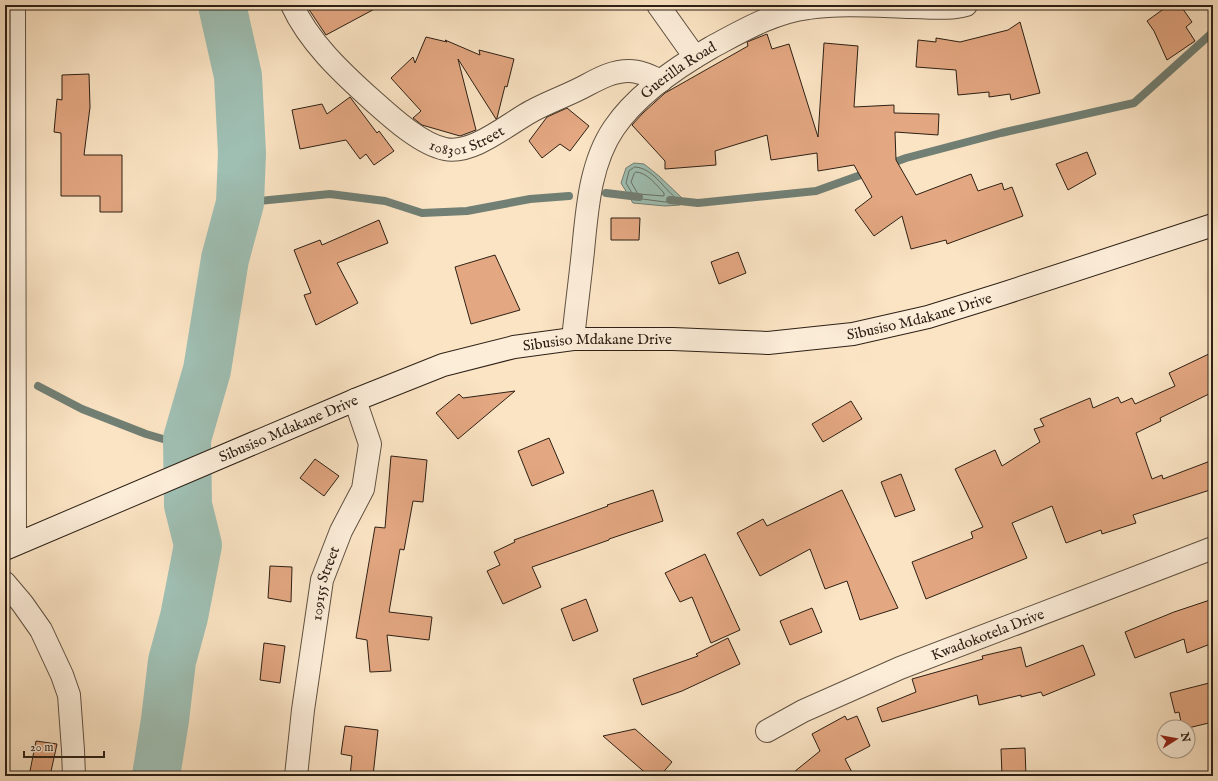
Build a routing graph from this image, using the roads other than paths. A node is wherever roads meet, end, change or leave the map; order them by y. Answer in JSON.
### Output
{"nodes":[{"id":1,"x":14,"y":5,"type":"edge"},
{"id":2,"x":292,"y":5,"type":"edge"},
{"id":3,"x":658,"y":5,"type":"edge"},
{"id":4,"x":966,"y":5,"type":"edge"},
{"id":5,"x":694,"y":57,"type":"junction"},
{"id":6,"x":660,"y":81,"type":"junction"},
{"id":7,"x":1213,"y":225,"type":"edge"},
{"id":8,"x":10,"y":246,"type":"edge"},
{"id":9,"x":573,"y":339,"type":"junction"},
{"id":10,"x":355,"y":400,"type":"junction"},
{"id":11,"x":10,"y":546,"type":"edge"},
{"id":12,"x":1213,"y":548,"type":"edge"},
{"id":13,"x":5,"y":583,"type":"edge"},
{"id":14,"x":767,"y":731,"type":"dead end"},
{"id":15,"x":74,"y":776,"type":"edge"},
{"id":16,"x":296,"y":776,"type":"edge"}],
"edges":[{"from":1,"to":8,"type":"street"},
{"from":2,"to":6,"type":"street","name":"108301 Street"},
{"from":3,"to":5,"type":"street"},
{"from":4,"to":5,"type":"street","name":"Guerilla Road"},
{"from":5,"to":6,"type":"street","name":"Guerilla Road"},
{"from":6,"to":9,"type":"street","name":"Guerilla Road"},
{"from":7,"to":9,"type":"street","name":"Sibusiso Mdakane Drive"},
{"from":8,"to":11,"type":"street"},
{"from":9,"to":10,"type":"street","name":"Sibusiso Mdakane Drive"},
{"from":10,"to":11,"type":"street","name":"Sibusiso Mdakane Drive"},
{"from":10,"to":16,"type":"street","name":"109155 Street"},
{"from":12,"to":14,"type":"street","name":"Kwadokotela Drive"},
{"from":13,"to":15,"type":"street"}]}
